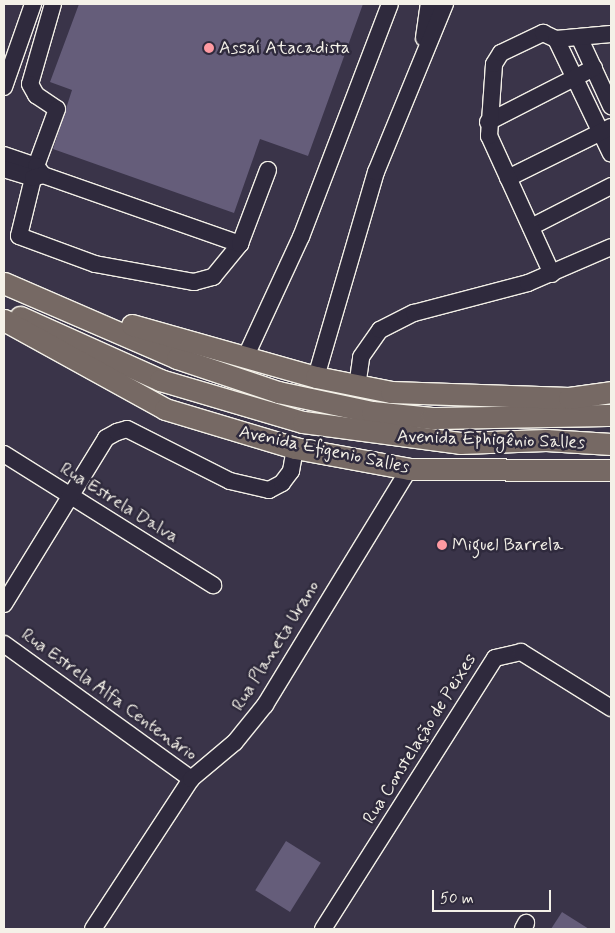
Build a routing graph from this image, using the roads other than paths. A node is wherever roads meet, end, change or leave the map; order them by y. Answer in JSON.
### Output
{"nodes":[{"id":1,"x":34,"y":4,"type":"edge"},
{"id":2,"x":53,"y":4,"type":"edge"},
{"id":3,"x":390,"y":4,"type":"edge"},
{"id":4,"x":429,"y":4,"type":"edge"},
{"id":5,"x":445,"y":4,"type":"edge"},
{"id":6,"x":611,"y":34,"type":"edge"},
{"id":7,"x":556,"y":39,"type":"junction"},
{"id":8,"x":580,"y":40,"type":"junction"},
{"id":9,"x":420,"y":65,"type":"junction"},
{"id":10,"x":594,"y":68,"type":"junction"},
{"id":11,"x":574,"y":78,"type":"junction"},
{"id":12,"x":4,"y":86,"type":"edge"},
{"id":13,"x":611,"y":106,"type":"edge"},
{"id":14,"x":488,"y":122,"type":"junction"},
{"id":15,"x":606,"y":129,"type":"edge"},
{"id":16,"x":611,"y":154,"type":"edge"},
{"id":17,"x":4,"y":155,"type":"edge"},
{"id":18,"x":4,"y":169,"type":"edge"},
{"id":19,"x":268,"y":170,"type":"dead end"},
{"id":20,"x":37,"y":173,"type":"junction"},
{"id":21,"x":508,"y":178,"type":"junction"},
{"id":22,"x":611,"y":186,"type":"edge"},
{"id":23,"x":531,"y":226,"type":"junction"},
{"id":24,"x":240,"y":244,"type":"junction"},
{"id":25,"x":611,"y":247,"type":"edge"},
{"id":26,"x":552,"y":274,"type":"junction"},
{"id":27,"x":4,"y":283,"type":"edge"},
{"id":28,"x":35,"y":297,"type":"junction"},
{"id":29,"x":4,"y":310,"type":"edge"},
{"id":30,"x":4,"y":320,"type":"edge"},
{"id":31,"x":245,"y":358,"type":"junction"},
{"id":32,"x":316,"y":377,"type":"junction"},
{"id":33,"x":357,"y":387,"type":"junction"},
{"id":34,"x":606,"y":395,"type":"edge"},
{"id":35,"x":611,"y":415,"type":"edge"},
{"id":36,"x":611,"y":444,"type":"edge"},
{"id":37,"x":295,"y":448,"type":"junction"},
{"id":38,"x":4,"y":454,"type":"edge"},
{"id":39,"x":409,"y":469,"type":"junction"},
{"id":40,"x":611,"y":470,"type":"edge"},
{"id":41,"x":71,"y":497,"type":"junction"},
{"id":42,"x":213,"y":585,"type":"dead end"},
{"id":43,"x":4,"y":604,"type":"edge"},
{"id":44,"x":4,"y":644,"type":"edge"},
{"id":45,"x":611,"y":708,"type":"edge"},
{"id":46,"x":191,"y":779,"type":"junction"},
{"id":47,"x":93,"y":929,"type":"edge"},
{"id":48,"x":323,"y":929,"type":"edge"}],
"edges":[{"from":1,"to":12,"type":"street"},
{"from":2,"to":20,"type":"street"},
{"from":3,"to":31,"type":"street"},
{"from":4,"to":9,"type":"street"},
{"from":5,"to":9,"type":"street"},
{"from":6,"to":8,"type":"street"},
{"from":7,"to":8,"type":"street"},
{"from":7,"to":11,"type":"street"},
{"from":7,"to":14,"type":"street"},
{"from":8,"to":10,"type":"street"},
{"from":9,"to":32,"type":"street"},
{"from":10,"to":11,"type":"street"},
{"from":10,"to":13,"type":"street"},
{"from":11,"to":14,"type":"street"},
{"from":11,"to":15,"type":"street"},
{"from":14,"to":21,"type":"street"},
{"from":15,"to":16,"type":"street"},
{"from":15,"to":21,"type":"street"},
{"from":17,"to":20,"type":"street"},
{"from":18,"to":20,"type":"street"},
{"from":19,"to":24,"type":"street"},
{"from":20,"to":24,"type":"street"},
{"from":20,"to":24,"type":"street"},
{"from":21,"to":23,"type":"street"},
{"from":22,"to":23,"type":"street"},
{"from":23,"to":26,"type":"street"},
{"from":25,"to":26,"type":"street"},
{"from":26,"to":33,"type":"street"},
{"from":27,"to":28,"type":"main road","name":"Avenida Ephigênio Salles"},
{"from":28,"to":31,"type":"main road","name":"Avenida Ephigênio Salles"},
{"from":28,"to":35,"type":"main road","name":"Avenida Ephigênio Salles"},
{"from":29,"to":36,"type":"main road","name":"Avenida Ephigênio Salles"},
{"from":30,"to":37,"type":"main road","name":"Avenida Efigenio Salles"},
{"from":31,"to":32,"type":"main road","name":"Avenida Ephigênio Salles"},
{"from":32,"to":33,"type":"main road","name":"Avenida Ephigênio Salles"},
{"from":33,"to":34,"type":"main road","name":"Avenida Ephigênio Salles"},
{"from":37,"to":39,"type":"main road","name":"Avenida Efigenio Salles"},
{"from":37,"to":41,"type":"street"},
{"from":38,"to":41,"type":"street","name":"Rua Estrela Dalva"},
{"from":39,"to":40,"type":"main road","name":"Avenida Efigenio Salles"},
{"from":39,"to":46,"type":"street","name":"Rua Planeta Urano"},
{"from":41,"to":42,"type":"street","name":"Rua Estrela Dalva"},
{"from":41,"to":43,"type":"street"},
{"from":44,"to":46,"type":"street","name":"Rua Estrela Alfa Centenário"},
{"from":45,"to":48,"type":"street","name":"Rua Constelação de Peixes"},
{"from":46,"to":47,"type":"street","name":"Rua Planeta Urano"}]}
